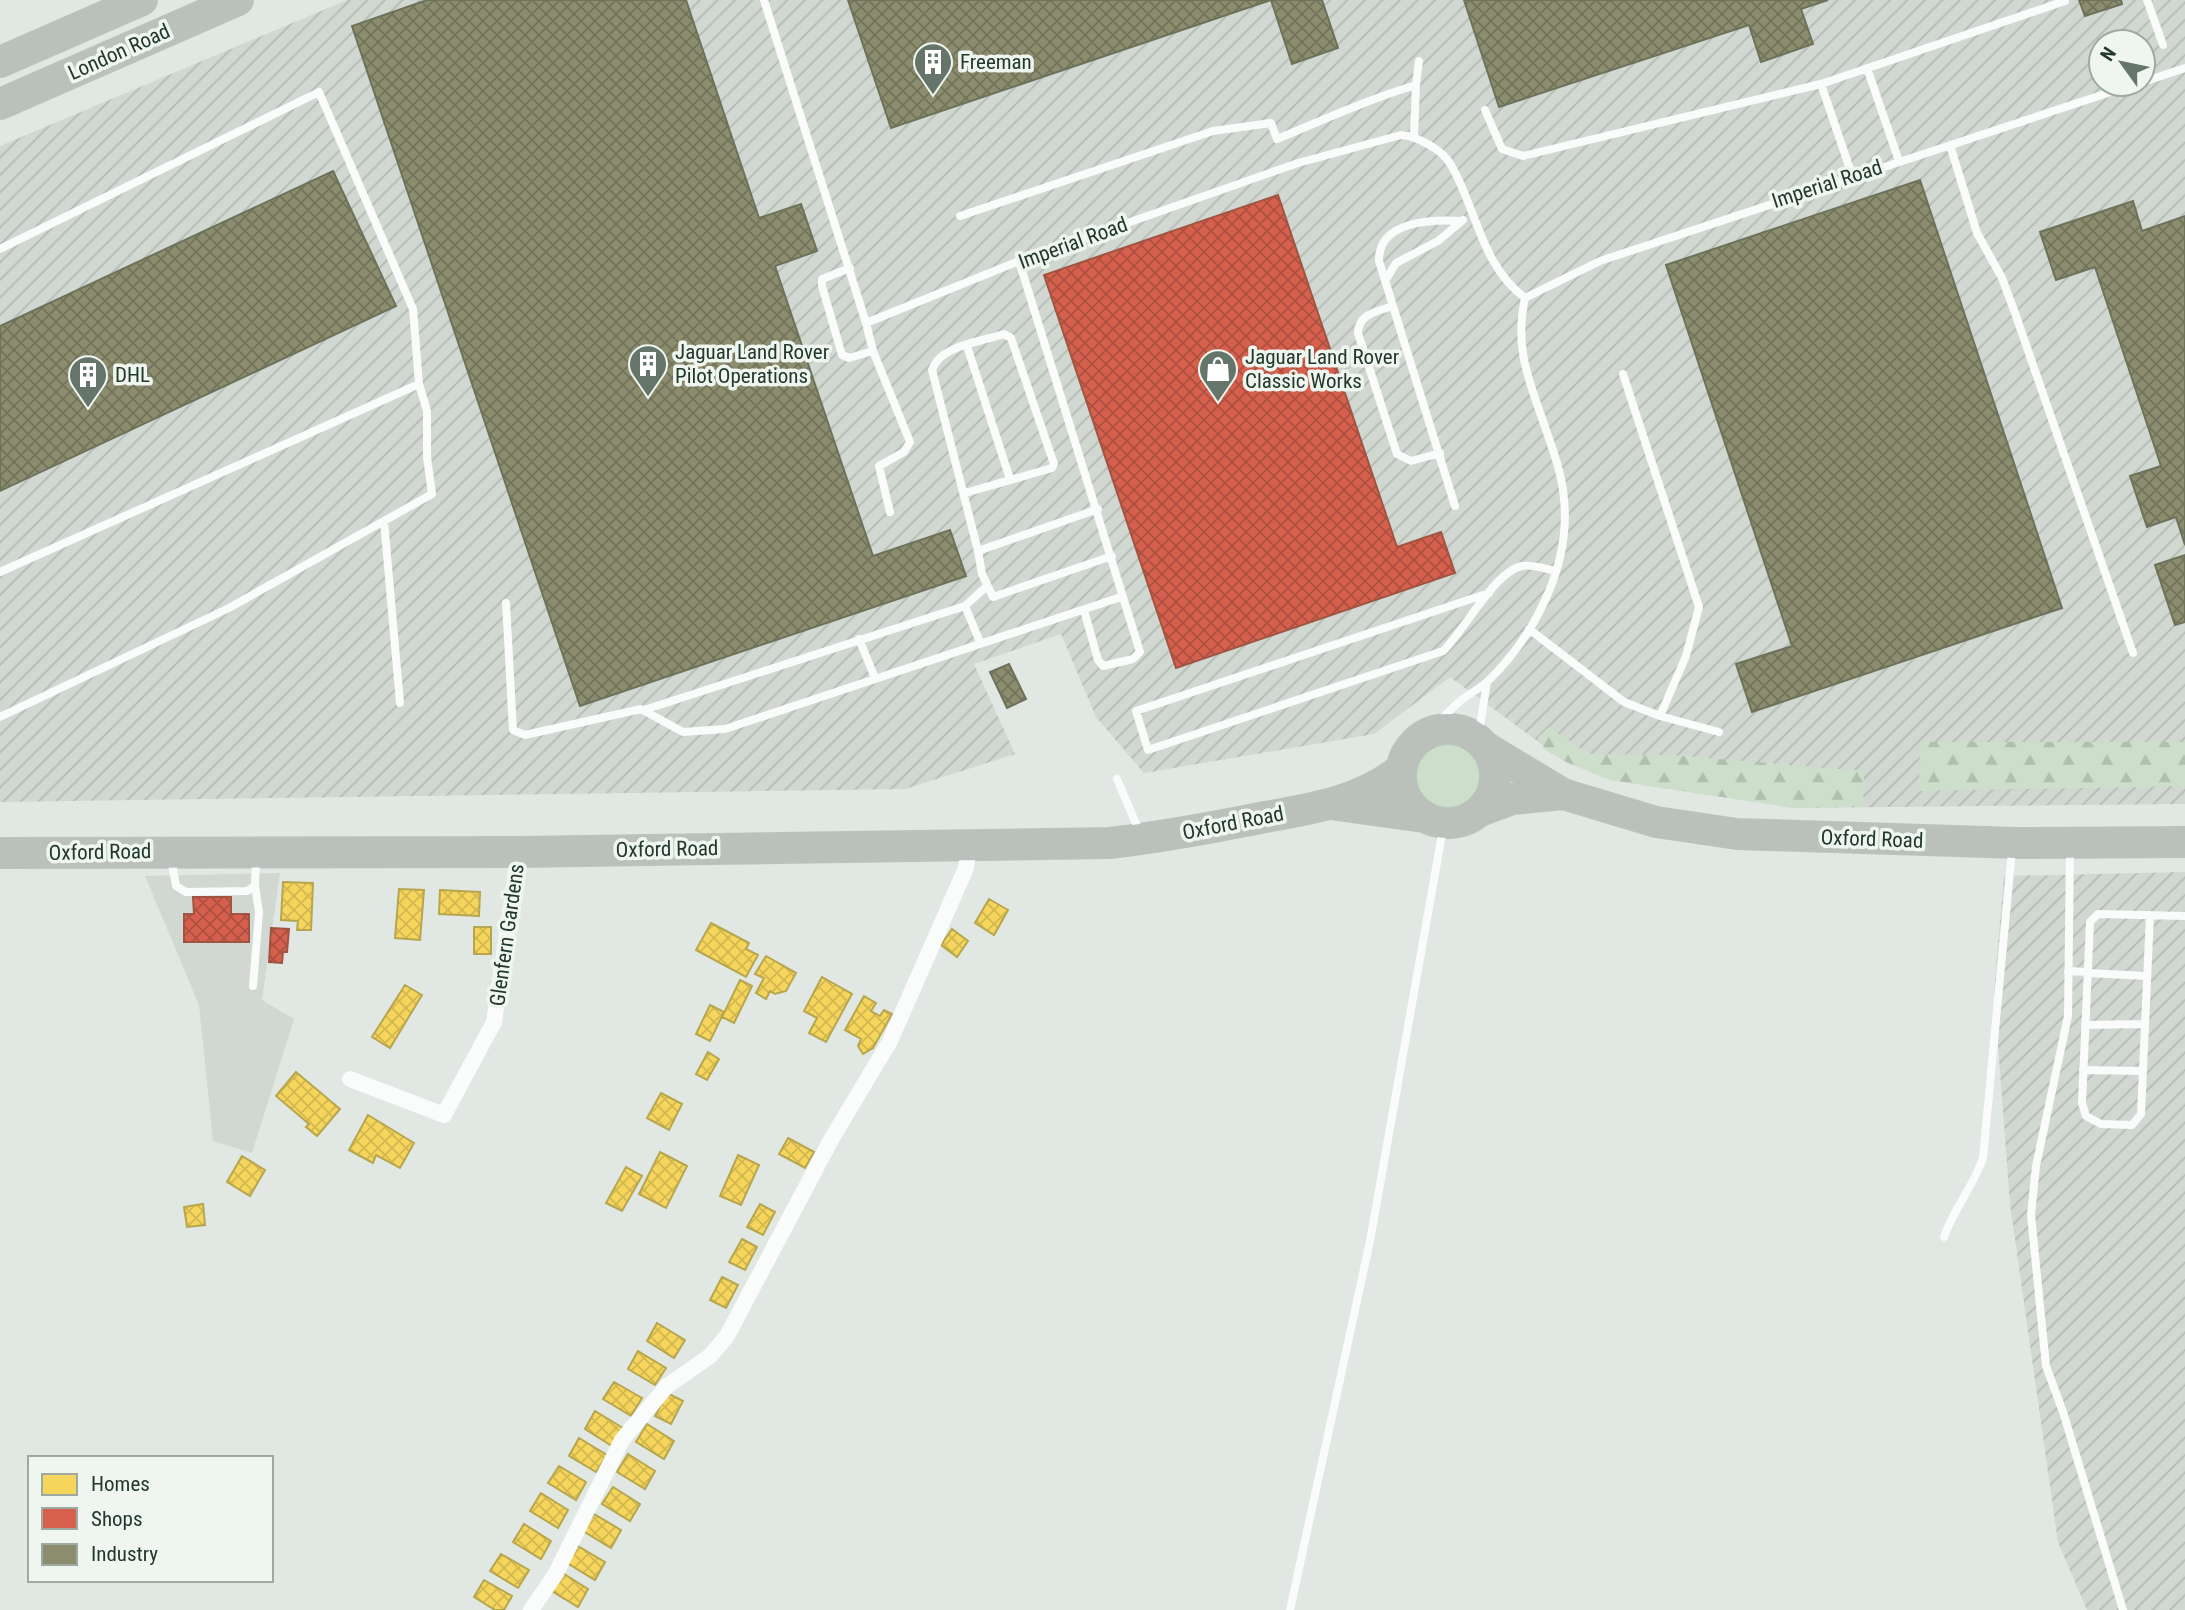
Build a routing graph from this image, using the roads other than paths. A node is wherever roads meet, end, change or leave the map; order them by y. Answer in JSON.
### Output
{"nodes":[{"id":1,"x":142,"y":0,"type":"edge"},
{"id":2,"x":238,"y":0,"type":"edge"},
{"id":3,"x":764,"y":0,"type":"edge"},
{"id":4,"x":2147,"y":0,"type":"edge"},
{"id":5,"x":2066,"y":1,"type":"edge"},
{"id":6,"x":2163,"y":45,"type":"dead end"},
{"id":7,"x":1419,"y":61,"type":"dead end"},
{"id":8,"x":0,"y":62,"type":"edge"},
{"id":9,"x":1867,"y":68,"type":"junction"},
{"id":10,"x":2185,"y":68,"type":"edge"},
{"id":11,"x":2157,"y":77,"type":"edge"},
{"id":12,"x":1821,"y":84,"type":"junction"},
{"id":13,"x":1416,"y":85,"type":"junction"},
{"id":14,"x":2093,"y":98,"type":"edge"},
{"id":15,"x":0,"y":104,"type":"edge"},
{"id":16,"x":1485,"y":110,"type":"dead end"},
{"id":17,"x":1414,"y":136,"type":"junction"},
{"id":18,"x":1950,"y":145,"type":"junction"},
{"id":19,"x":1899,"y":161,"type":"junction"},
{"id":20,"x":1852,"y":175,"type":"junction"},
{"id":21,"x":1471,"y":213,"type":"junction"},
{"id":22,"x":960,"y":216,"type":"dead end"},
{"id":23,"x":1461,"y":221,"type":"junction"},
{"id":24,"x":0,"y":249,"type":"edge"},
{"id":25,"x":1019,"y":261,"type":"junction"},
{"id":26,"x":850,"y":268,"type":"junction"},
{"id":27,"x":1387,"y":278,"type":"junction"},
{"id":28,"x":1525,"y":298,"type":"junction"},
{"id":29,"x":1393,"y":306,"type":"junction"},
{"id":30,"x":866,"y":323,"type":"junction"},
{"id":31,"x":967,"y":346,"type":"junction"},
{"id":32,"x":873,"y":351,"type":"junction"},
{"id":33,"x":1623,"y":374,"type":"dead end"},
{"id":34,"x":419,"y":384,"type":"junction"},
{"id":35,"x":1440,"y":453,"type":"junction"},
{"id":36,"x":1010,"y":479,"type":"junction"},
{"id":37,"x":965,"y":493,"type":"junction"},
{"id":38,"x":1455,"y":506,"type":"dead end"},
{"id":39,"x":1098,"y":509,"type":"junction"},
{"id":40,"x":890,"y":512,"type":"dead end"},
{"id":41,"x":384,"y":521,"type":"junction"},
{"id":42,"x":978,"y":551,"type":"junction"},
{"id":43,"x":1112,"y":556,"type":"junction"},
{"id":44,"x":1556,"y":571,"type":"junction"},
{"id":45,"x":0,"y":572,"type":"edge"},
{"id":46,"x":987,"y":586,"type":"junction"},
{"id":47,"x":1489,"y":593,"type":"junction"},
{"id":48,"x":1121,"y":597,"type":"junction"},
{"id":49,"x":506,"y":603,"type":"dead end"},
{"id":50,"x":965,"y":606,"type":"junction"},
{"id":51,"x":1083,"y":610,"type":"junction"},
{"id":52,"x":1529,"y":629,"type":"junction"},
{"id":53,"x":859,"y":639,"type":"junction"},
{"id":54,"x":980,"y":642,"type":"junction"},
{"id":55,"x":2133,"y":653,"type":"dead end"},
{"id":56,"x":875,"y":678,"type":"junction"},
{"id":57,"x":1487,"y":682,"type":"junction"},
{"id":58,"x":400,"y":703,"type":"dead end"},
{"id":59,"x":641,"y":709,"type":"junction"},
{"id":60,"x":1660,"y":716,"type":"junction"},
{"id":61,"x":0,"y":717,"type":"edge"},
{"id":62,"x":1429,"y":732,"type":"junction"},
{"id":63,"x":1719,"y":732,"type":"dead end"},
{"id":64,"x":1482,"y":743,"type":"junction"},
{"id":65,"x":1401,"y":769,"type":"junction"},
{"id":66,"x":1118,"y":779,"type":"dead end"},
{"id":67,"x":1563,"y":794,"type":"junction"},
{"id":68,"x":1331,"y":804,"type":"junction"},
{"id":69,"x":1480,"y":811,"type":"junction"},
{"id":70,"x":1434,"y":820,"type":"junction"},
{"id":71,"x":1143,"y":839,"type":"junction"},
{"id":72,"x":2185,"y":842,"type":"edge"},
{"id":73,"x":2012,"y":843,"type":"junction"},
{"id":74,"x":2070,"y":843,"type":"junction"},
{"id":75,"x":969,"y":845,"type":"junction"},
{"id":76,"x":170,"y":851,"type":"junction"},
{"id":77,"x":255,"y":851,"type":"junction"},
{"id":78,"x":519,"y":852,"type":"junction"},
{"id":79,"x":0,"y":853,"type":"edge"},
{"id":80,"x":255,"y":886,"type":"junction"},
{"id":81,"x":2150,"y":915,"type":"junction"},
{"id":82,"x":2185,"y":916,"type":"edge"},
{"id":83,"x":2068,"y":971,"type":"junction"},
{"id":84,"x":2088,"y":973,"type":"junction"},
{"id":85,"x":2147,"y":976,"type":"junction"},
{"id":86,"x":253,"y":986,"type":"dead end"},
{"id":87,"x":2145,"y":1024,"type":"junction"},
{"id":88,"x":2085,"y":1025,"type":"junction"},
{"id":89,"x":2082,"y":1070,"type":"junction"},
{"id":90,"x":2143,"y":1071,"type":"junction"},
{"id":91,"x":349,"y":1079,"type":"dead end"},
{"id":92,"x":1944,"y":1237,"type":"dead end"},
{"id":93,"x":531,"y":1610,"type":"edge"},
{"id":94,"x":1290,"y":1610,"type":"edge"},
{"id":95,"x":2123,"y":1610,"type":"edge"}],
"edges":[{"from":1,"to":8,"type":"highway","name":"London Road"},
{"from":2,"to":15,"type":"highway","name":"London Road"},
{"from":3,"to":26,"type":"lane"},
{"from":4,"to":6,"type":"lane"},
{"from":5,"to":9,"type":"lane"},
{"from":7,"to":13,"type":"lane"},
{"from":9,"to":12,"type":"lane"},
{"from":9,"to":19,"type":"lane"},
{"from":10,"to":11,"type":"lane"},
{"from":12,"to":16,"type":"lane"},
{"from":12,"to":20,"type":"lane"},
{"from":13,"to":17,"type":"lane"},
{"from":13,"to":22,"type":"lane"},
{"from":14,"to":18,"type":"lane","name":"Imperial Road"},
{"from":17,"to":21,"type":"lane"},
{"from":17,"to":25,"type":"lane","name":"Imperial Road"},
{"from":18,"to":19,"type":"lane","name":"Imperial Road"},
{"from":18,"to":55,"type":"lane"},
{"from":19,"to":20,"type":"lane","name":"Imperial Road"},
{"from":20,"to":28,"type":"lane","name":"Imperial Road"},
{"from":21,"to":23,"type":"lane"},
{"from":21,"to":28,"type":"lane"},
{"from":23,"to":27,"type":"lane"},
{"from":23,"to":27,"type":"lane"},
{"from":24,"to":34,"type":"lane"},
{"from":25,"to":30,"type":"lane","name":"Imperial Road"},
{"from":25,"to":39,"type":"lane"},
{"from":26,"to":30,"type":"lane"},
{"from":26,"to":32,"type":"lane"},
{"from":27,"to":29,"type":"lane"},
{"from":28,"to":44,"type":"lane"},
{"from":29,"to":35,"type":"lane"},
{"from":29,"to":35,"type":"lane"},
{"from":30,"to":32,"type":"lane"},
{"from":31,"to":36,"type":"lane"},
{"from":31,"to":36,"type":"lane"},
{"from":31,"to":37,"type":"lane"},
{"from":32,"to":40,"type":"lane"},
{"from":33,"to":60,"type":"lane"},
{"from":34,"to":41,"type":"lane"},
{"from":34,"to":45,"type":"lane"},
{"from":35,"to":38,"type":"lane"},
{"from":36,"to":37,"type":"lane"},
{"from":37,"to":42,"type":"lane"},
{"from":39,"to":42,"type":"lane"},
{"from":39,"to":43,"type":"lane"},
{"from":41,"to":58,"type":"lane"},
{"from":41,"to":61,"type":"lane"},
{"from":42,"to":46,"type":"lane"},
{"from":43,"to":46,"type":"lane"},
{"from":43,"to":48,"type":"lane"},
{"from":44,"to":47,"type":"lane"},
{"from":44,"to":52,"type":"lane"},
{"from":46,"to":50,"type":"lane"},
{"from":47,"to":47,"type":"lane"},
{"from":48,"to":51,"type":"lane"},
{"from":48,"to":51,"type":"lane"},
{"from":49,"to":59,"type":"lane"},
{"from":50,"to":53,"type":"lane"},
{"from":50,"to":54,"type":"lane"},
{"from":51,"to":54,"type":"lane"},
{"from":52,"to":57,"type":"lane"},
{"from":52,"to":60,"type":"lane"},
{"from":53,"to":56,"type":"lane"},
{"from":53,"to":59,"type":"lane"},
{"from":54,"to":56,"type":"lane"},
{"from":56,"to":59,"type":"lane"},
{"from":57,"to":62,"type":"lane"},
{"from":57,"to":64,"type":"lane"},
{"from":60,"to":63,"type":"lane"},
{"from":62,"to":64,"type":"highway"},
{"from":62,"to":65,"type":"highway"},
{"from":64,"to":67,"type":"highway","name":"Oxford Road"},
{"from":64,"to":69,"type":"highway"},
{"from":65,"to":68,"type":"highway","name":"Oxford Road"},
{"from":65,"to":70,"type":"highway"},
{"from":66,"to":71,"type":"lane"},
{"from":67,"to":69,"type":"highway","name":"Oxford Road"},
{"from":67,"to":73,"type":"highway","name":"Oxford Road"},
{"from":68,"to":70,"type":"highway","name":"Oxford Road"},
{"from":68,"to":71,"type":"highway","name":"Oxford Road"},
{"from":69,"to":70,"type":"highway"},
{"from":70,"to":94,"type":"lane"},
{"from":71,"to":75,"type":"highway","name":"Oxford Road"},
{"from":72,"to":74,"type":"highway","name":"Oxford Road"},
{"from":73,"to":74,"type":"highway","name":"Oxford Road"},
{"from":73,"to":92,"type":"lane"},
{"from":74,"to":83,"type":"lane"},
{"from":75,"to":78,"type":"highway","name":"Oxford Road"},
{"from":75,"to":93,"type":"street"},
{"from":76,"to":77,"type":"highway","name":"Oxford Road"},
{"from":76,"to":79,"type":"highway","name":"Oxford Road"},
{"from":76,"to":80,"type":"lane"},
{"from":77,"to":78,"type":"highway","name":"Oxford Road"},
{"from":77,"to":80,"type":"lane"},
{"from":78,"to":91,"type":"street","name":"Glenfern Gardens"},
{"from":80,"to":86,"type":"lane"},
{"from":81,"to":82,"type":"lane"},
{"from":81,"to":84,"type":"lane"},
{"from":81,"to":85,"type":"lane"},
{"from":83,"to":84,"type":"lane"},
{"from":83,"to":95,"type":"lane"},
{"from":84,"to":85,"type":"lane"},
{"from":84,"to":88,"type":"lane"},
{"from":85,"to":87,"type":"lane"},
{"from":87,"to":88,"type":"lane"},
{"from":87,"to":90,"type":"lane"},
{"from":88,"to":89,"type":"lane"},
{"from":89,"to":90,"type":"lane"},
{"from":89,"to":90,"type":"lane"}]}
